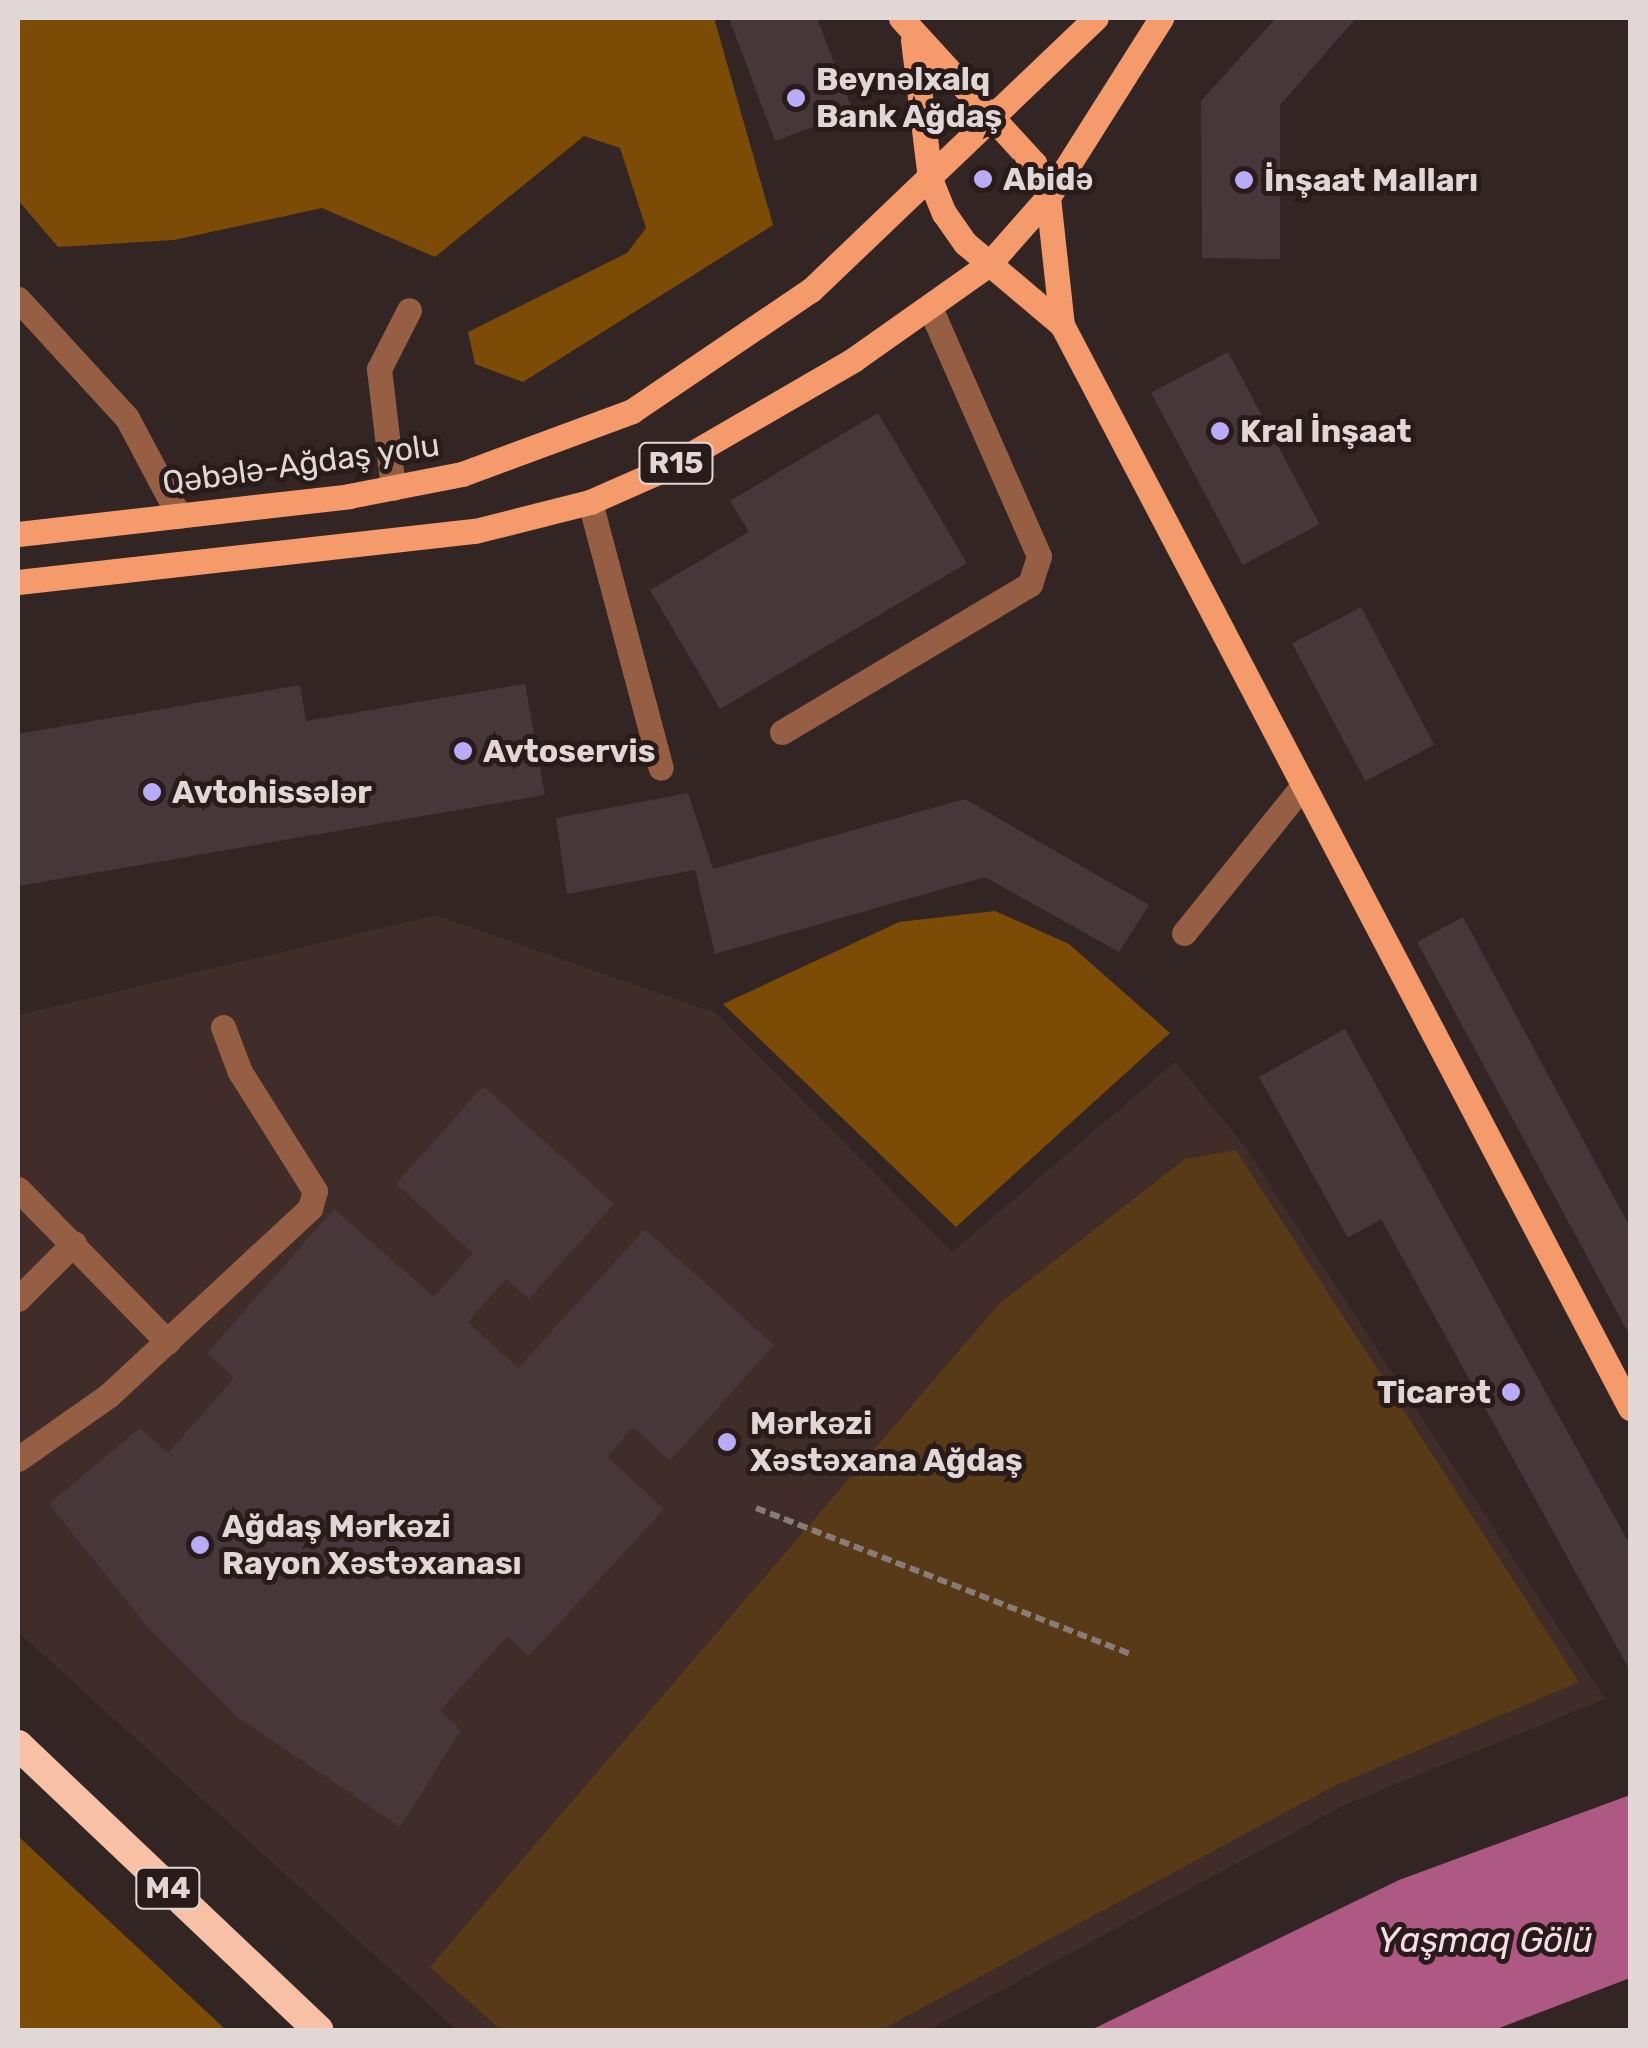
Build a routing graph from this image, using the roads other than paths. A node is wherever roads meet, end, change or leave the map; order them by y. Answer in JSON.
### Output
{"nodes":[{"id":1,"x":1096,"y":18,"type":"edge"},
{"id":2,"x":1161,"y":18,"type":"edge"},
{"id":3,"x":907,"y":29,"type":"edge"},
{"id":4,"x":994,"y":114,"type":"junction"},
{"id":5,"x":930,"y":179,"type":"junction"},
{"id":6,"x":1048,"y":197,"type":"junction"},
{"id":7,"x":988,"y":264,"type":"junction"},
{"id":8,"x":18,"y":299,"type":"edge"},
{"id":9,"x":930,"y":308,"type":"junction"},
{"id":10,"x":409,"y":310,"type":"dead end"},
{"id":11,"x":1062,"y":325,"type":"junction"},
{"id":12,"x":393,"y":488,"type":"junction"},
{"id":13,"x":590,"y":502,"type":"junction"},
{"id":14,"x":179,"y":516,"type":"junction"},
{"id":15,"x":18,"y":534,"type":"edge"},
{"id":16,"x":18,"y":582,"type":"edge"},
{"id":17,"x":782,"y":732,"type":"dead end"},
{"id":18,"x":661,"y":768,"type":"dead end"},
{"id":19,"x":1300,"y":789,"type":"junction"},
{"id":20,"x":1184,"y":933,"type":"dead end"},
{"id":21,"x":223,"y":1027,"type":"dead end"},
{"id":22,"x":18,"y":1190,"type":"edge"},
{"id":23,"x":74,"y":1243,"type":"junction"},
{"id":24,"x":18,"y":1299,"type":"edge"},
{"id":25,"x":168,"y":1342,"type":"junction"},
{"id":26,"x":1630,"y":1408,"type":"edge"},
{"id":27,"x":18,"y":1458,"type":"edge"},
{"id":28,"x":18,"y":1745,"type":"edge"},
{"id":29,"x":318,"y":2030,"type":"edge"}],
"edges":[{"from":1,"to":4,"type":"main road","name":"Qəbələ-Ağdaş yolu","number":"R15"},
{"from":2,"to":6,"type":"main road","number":"R15"},
{"from":3,"to":4,"type":"main road"},
{"from":3,"to":5,"type":"main road"},
{"from":4,"to":5,"type":"main road","name":"Qəbələ-Ağdaş yolu","number":"R15"},
{"from":4,"to":6,"type":"main road"},
{"from":5,"to":7,"type":"main road"},
{"from":5,"to":12,"type":"main road","name":"Qəbələ-Ağdaş yolu","number":"R15"},
{"from":6,"to":7,"type":"main road","number":"R15"},
{"from":6,"to":11,"type":"main road"},
{"from":7,"to":9,"type":"main road","number":"R15"},
{"from":7,"to":11,"type":"main road"},
{"from":8,"to":14,"type":"lane"},
{"from":9,"to":13,"type":"main road","number":"R15"},
{"from":9,"to":17,"type":"lane"},
{"from":10,"to":12,"type":"lane"},
{"from":11,"to":19,"type":"main road"},
{"from":12,"to":14,"type":"main road","name":"Qəbələ-Ağdaş yolu","number":"R15"},
{"from":13,"to":16,"type":"main road","number":"R15"},
{"from":13,"to":18,"type":"lane"},
{"from":14,"to":15,"type":"main road","name":"Qəbələ-Ağdaş yolu","number":"R15"},
{"from":19,"to":20,"type":"lane"},
{"from":19,"to":26,"type":"main road"},
{"from":21,"to":25,"type":"lane"},
{"from":22,"to":23,"type":"lane"},
{"from":23,"to":24,"type":"lane"},
{"from":23,"to":25,"type":"lane"},
{"from":25,"to":27,"type":"lane"},
{"from":28,"to":29,"type":"highway","number":"M4"}]}
